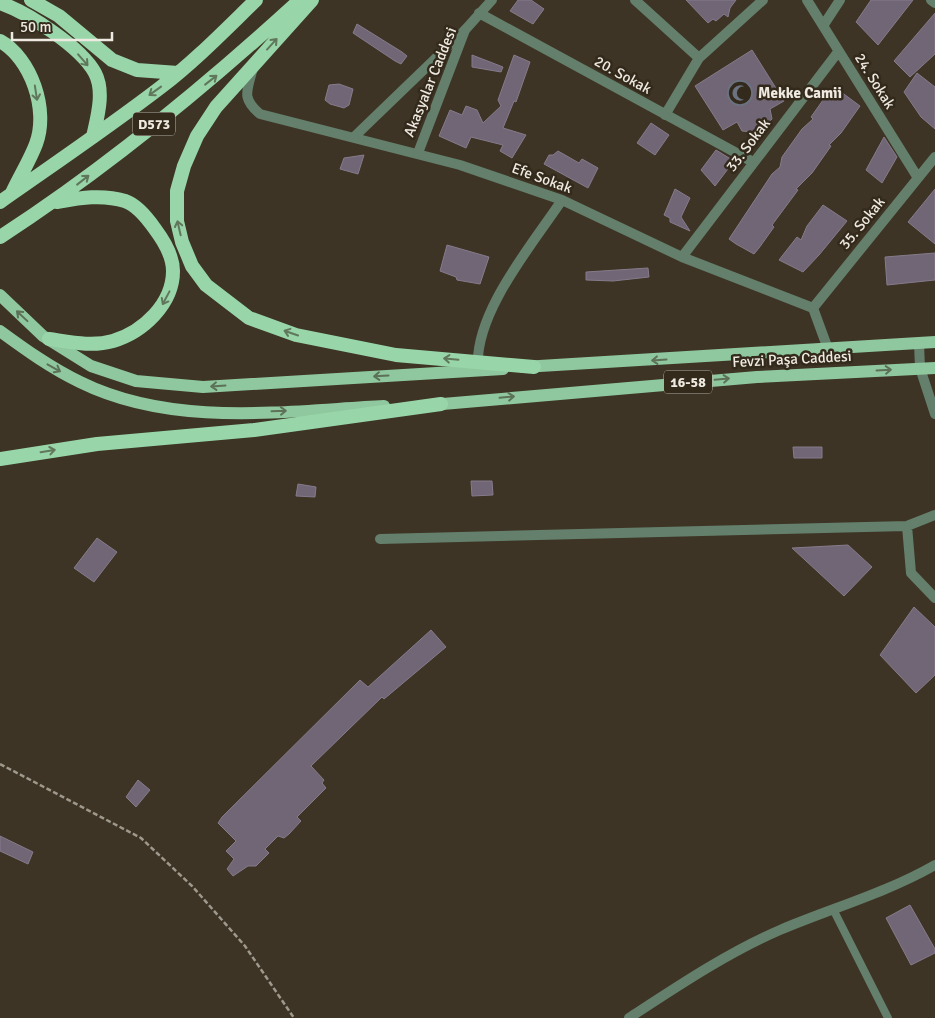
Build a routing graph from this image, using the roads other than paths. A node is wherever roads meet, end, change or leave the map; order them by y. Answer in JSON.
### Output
{"nodes":[{"id":1,"x":31,"y":0,"type":"edge"},
{"id":2,"x":256,"y":0,"type":"edge"},
{"id":3,"x":300,"y":0,"type":"edge"},
{"id":4,"x":312,"y":0,"type":"edge"},
{"id":5,"x":492,"y":0,"type":"edge"},
{"id":6,"x":635,"y":0,"type":"edge"},
{"id":7,"x":763,"y":0,"type":"edge"},
{"id":8,"x":807,"y":0,"type":"edge"},
{"id":9,"x":840,"y":0,"type":"edge"},
{"id":10,"x":930,"y":0,"type":"edge"},
{"id":11,"x":0,"y":3,"type":"edge"},
{"id":12,"x":935,"y":3,"type":"edge"},
{"id":13,"x":479,"y":14,"type":"junction"},
{"id":14,"x":823,"y":26,"type":"junction"},
{"id":15,"x":465,"y":30,"type":"junction"},
{"id":16,"x":0,"y":41,"type":"edge"},
{"id":17,"x":838,"y":52,"type":"junction"},
{"id":18,"x":699,"y":58,"type":"junction"},
{"id":19,"x":254,"y":65,"type":"junction"},
{"id":20,"x":178,"y":73,"type":"junction"},
{"id":21,"x":665,"y":115,"type":"junction"},
{"id":22,"x":354,"y":136,"type":"junction"},
{"id":23,"x":93,"y":137,"type":"junction"},
{"id":24,"x":418,"y":154,"type":"junction"},
{"id":25,"x":935,"y":157,"type":"edge"},
{"id":26,"x":753,"y":162,"type":"junction"},
{"id":27,"x":918,"y":178,"type":"junction"},
{"id":28,"x":12,"y":193,"type":"junction"},
{"id":29,"x":562,"y":200,"type":"junction"},
{"id":30,"x":0,"y":202,"type":"edge"},
{"id":31,"x":54,"y":202,"type":"junction"},
{"id":32,"x":0,"y":237,"type":"edge"},
{"id":33,"x":682,"y":257,"type":"junction"},
{"id":34,"x":0,"y":296,"type":"edge"},
{"id":35,"x":813,"y":308,"type":"junction"},
{"id":36,"x":0,"y":331,"type":"edge"},
{"id":37,"x":49,"y":339,"type":"junction"},
{"id":38,"x":935,"y":342,"type":"edge"},
{"id":39,"x":919,"y":343,"type":"junction"},
{"id":40,"x":828,"y":349,"type":"junction"},
{"id":41,"x":478,"y":366,"type":"junction"},
{"id":42,"x":534,"y":367,"type":"joint"},
{"id":43,"x":920,"y":368,"type":"junction"},
{"id":44,"x":935,"y":368,"type":"edge"},
{"id":45,"x":442,"y":404,"type":"junction"},
{"id":46,"x":935,"y":414,"type":"edge"},
{"id":47,"x":0,"y":458,"type":"edge"},
{"id":48,"x":935,"y":514,"type":"edge"},
{"id":49,"x":906,"y":526,"type":"junction"},
{"id":50,"x":380,"y":540,"type":"dead end"},
{"id":51,"x":935,"y":598,"type":"edge"},
{"id":52,"x":935,"y":865,"type":"edge"},
{"id":53,"x":834,"y":909,"type":"junction"},
{"id":54,"x":629,"y":1018,"type":"edge"},
{"id":55,"x":888,"y":1018,"type":"edge"}],
"edges":[{"from":1,"to":20,"type":"highway"},
{"from":2,"to":20,"type":"highway","number":"D573"},
{"from":31,"to":3,"type":"highway","number":"D573","one_way":true},
{"from":19,"to":4,"type":"highway","one_way":true},
{"from":5,"to":13,"type":"street","name":"Akasyalar Caddesi"},
{"from":6,"to":18,"type":"street"},
{"from":7,"to":18,"type":"street"},
{"from":8,"to":14,"type":"street","name":"24. Sokak"},
{"from":9,"to":14,"type":"street"},
{"from":10,"to":12,"type":"street"},
{"from":11,"to":23,"type":"highway","one_way":true},
{"from":13,"to":15,"type":"street","name":"Akasyalar Caddesi"},
{"from":13,"to":21,"type":"street","name":"20. Sokak"},
{"from":14,"to":17,"type":"street","name":"24. Sokak"},
{"from":15,"to":22,"type":"street"},
{"from":15,"to":24,"type":"street","name":"Akasyalar Caddesi"},
{"from":16,"to":28,"type":"highway","one_way":true},
{"from":17,"to":26,"type":"street","name":"33. Sokak"},
{"from":17,"to":27,"type":"street","name":"24. Sokak"},
{"from":18,"to":21,"type":"street"},
{"from":19,"to":22,"type":"street","name":"Efe Sokak"},
{"from":41,"to":19,"type":"highway","one_way":true},
{"from":20,"to":23,"type":"highway","number":"D573","one_way":true},
{"from":21,"to":26,"type":"street","name":"20. Sokak"},
{"from":22,"to":24,"type":"street","name":"Efe Sokak"},
{"from":23,"to":28,"type":"highway","number":"D573"},
{"from":24,"to":29,"type":"street","name":"Efe Sokak"},
{"from":25,"to":27,"type":"street","name":"35. Sokak"},
{"from":26,"to":33,"type":"street","name":"33. Sokak"},
{"from":27,"to":35,"type":"street","name":"35. Sokak"},
{"from":28,"to":30,"type":"highway","number":"D573"},
{"from":29,"to":33,"type":"street","name":"Efe Sokak"},
{"from":29,"to":41,"type":"street"},
{"from":31,"to":32,"type":"highway","number":"D573"},
{"from":31,"to":37,"type":"highway","one_way":true},
{"from":33,"to":35,"type":"street","name":"Efe Sokak"},
{"from":37,"to":34,"type":"main road","one_way":true},
{"from":35,"to":40,"type":"street"},
{"from":36,"to":45,"type":"main road","name":"Fevzi Paşa Caddesi","one_way":true},
{"from":41,"to":37,"type":"main road","one_way":true},
{"from":38,"to":39,"type":"main road","name":"Fevzi Paşa Caddesi","number":"16-58"},
{"from":39,"to":40,"type":"main road","name":"Fevzi Paşa Caddesi","number":"16-58"},
{"from":39,"to":43,"type":"street"},
{"from":40,"to":42,"type":"main road","name":"Fevzi Paşa Caddesi","number":"16-58","one_way":true},
{"from":41,"to":42,"type":"highway"},
{"from":43,"to":44,"type":"main road","name":"Fevzi Paşa Caddesi","number":"16-58"},
{"from":45,"to":43,"type":"main road","name":"Fevzi Paşa Caddesi","number":"16-58","one_way":true},
{"from":43,"to":46,"type":"street"},
{"from":47,"to":45,"type":"highway","one_way":true},
{"from":48,"to":49,"type":"street"},
{"from":49,"to":50,"type":"street"},
{"from":49,"to":51,"type":"street"},
{"from":52,"to":53,"type":"street"},
{"from":53,"to":54,"type":"street"},
{"from":53,"to":55,"type":"lane"}]}
